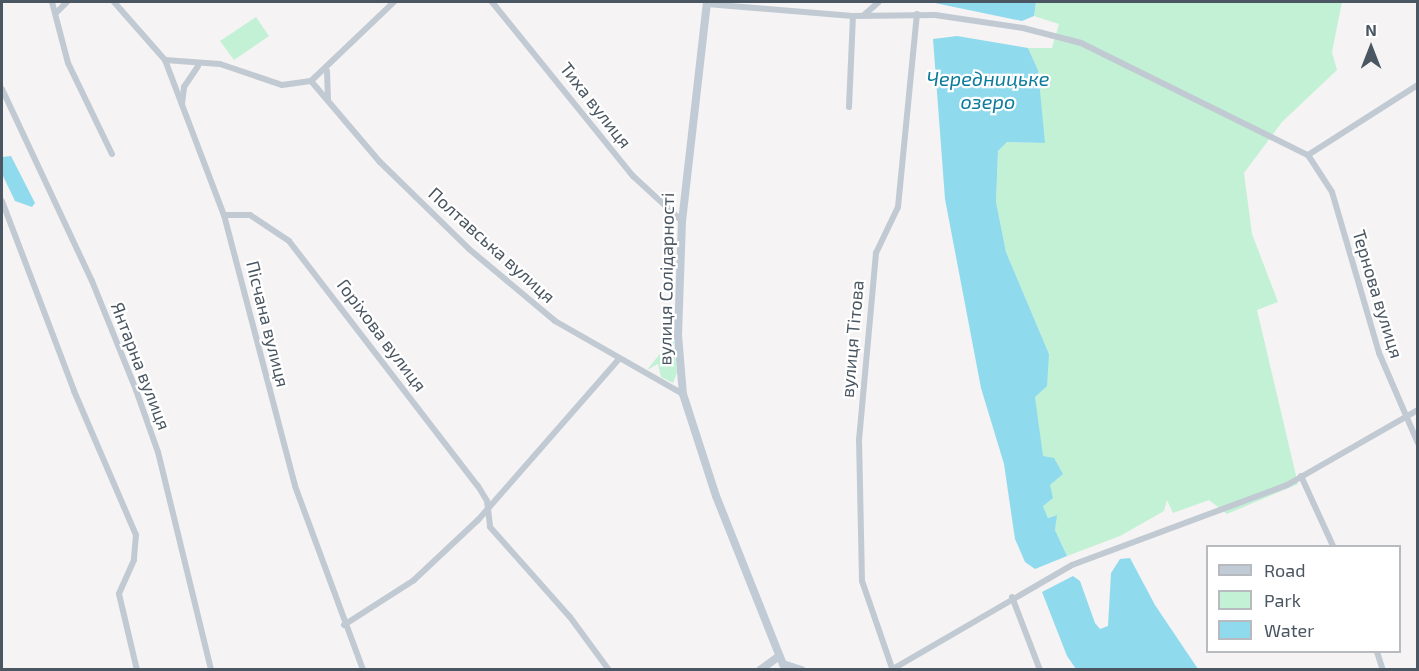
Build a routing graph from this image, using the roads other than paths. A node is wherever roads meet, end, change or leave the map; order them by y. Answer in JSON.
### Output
{"nodes":[{"id":1,"x":52,"y":2,"type":"edge"},
{"id":2,"x":67,"y":2,"type":"edge"},
{"id":3,"x":114,"y":2,"type":"edge"},
{"id":4,"x":394,"y":2,"type":"edge"},
{"id":5,"x":492,"y":2,"type":"edge"},
{"id":6,"x":879,"y":2,"type":"edge"},
{"id":7,"x":707,"y":3,"type":"edge"},
{"id":8,"x":57,"y":12,"type":"junction"},
{"id":9,"x":917,"y":14,"type":"junction"},
{"id":10,"x":862,"y":15,"type":"junction"},
{"id":11,"x":853,"y":16,"type":"junction"},
{"id":12,"x":165,"y":60,"type":"junction"},
{"id":13,"x":198,"y":66,"type":"junction"},
{"id":14,"x":327,"y":70,"type":"junction"},
{"id":15,"x":312,"y":81,"type":"junction"},
{"id":16,"x":1418,"y":85,"type":"edge"},
{"id":17,"x":2,"y":89,"type":"edge"},
{"id":18,"x":328,"y":101,"type":"junction"},
{"id":19,"x":182,"y":107,"type":"junction"},
{"id":20,"x":849,"y":107,"type":"dead end"},
{"id":21,"x":112,"y":154,"type":"dead end"},
{"id":22,"x":1308,"y":155,"type":"junction"},
{"id":23,"x":2,"y":201,"type":"edge"},
{"id":24,"x":225,"y":215,"type":"junction"},
{"id":25,"x":682,"y":221,"type":"junction"},
{"id":26,"x":620,"y":358,"type":"junction"},
{"id":27,"x":683,"y":394,"type":"junction"},
{"id":28,"x":1418,"y":410,"type":"edge"},
{"id":29,"x":1405,"y":418,"type":"junction"},
{"id":30,"x":1418,"y":443,"type":"edge"},
{"id":31,"x":1301,"y":476,"type":"junction"},
{"id":32,"x":487,"y":511,"type":"junction"},
{"id":33,"x":1333,"y":545,"type":"edge"},
{"id":34,"x":1012,"y":597,"type":"junction"},
{"id":35,"x":344,"y":625,"type":"junction"},
{"id":36,"x":1378,"y":653,"type":"edge"},
{"id":37,"x":779,"y":656,"type":"junction"},
{"id":38,"x":137,"y":669,"type":"edge"},
{"id":39,"x":211,"y":669,"type":"edge"},
{"id":40,"x":363,"y":669,"type":"edge"},
{"id":41,"x":609,"y":669,"type":"edge"},
{"id":42,"x":760,"y":669,"type":"edge"},
{"id":43,"x":802,"y":669,"type":"edge"},
{"id":44,"x":892,"y":669,"type":"edge"},
{"id":45,"x":1040,"y":669,"type":"edge"},
{"id":46,"x":1383,"y":669,"type":"edge"}],
"edges":[{"from":1,"to":8,"type":"street"},
{"from":2,"to":8,"type":"street"},
{"from":3,"to":12,"type":"street","name":"Пісчана вулиця"},
{"from":4,"to":14,"type":"street"},
{"from":5,"to":25,"type":"street","name":"Тиха вулиця"},
{"from":6,"to":10,"type":"street"},
{"from":7,"to":11,"type":"street"},
{"from":7,"to":25,"type":"main road","name":"вулиця Солідарності"},
{"from":8,"to":21,"type":"street"},
{"from":9,"to":10,"type":"street"},
{"from":9,"to":22,"type":"street"},
{"from":9,"to":44,"type":"street","name":"вулиця Тітова"},
{"from":10,"to":11,"type":"street"},
{"from":11,"to":20,"type":"street"},
{"from":12,"to":13,"type":"street"},
{"from":12,"to":19,"type":"street","name":"Пісчана вулиця"},
{"from":13,"to":15,"type":"street"},
{"from":13,"to":19,"type":"street"},
{"from":14,"to":15,"type":"street"},
{"from":14,"to":18,"type":"street"},
{"from":15,"to":18,"type":"street","name":"Полтавська вулиця"},
{"from":16,"to":22,"type":"street"},
{"from":17,"to":39,"type":"street","name":"Янтарна вулиця"},
{"from":18,"to":26,"type":"street","name":"Полтавська вулиця"},
{"from":19,"to":24,"type":"street","name":"Пісчана вулиця"},
{"from":22,"to":29,"type":"street","name":"Тернова вулиця"},
{"from":23,"to":38,"type":"street"},
{"from":24,"to":32,"type":"street","name":"Горіхова вулиця"},
{"from":24,"to":35,"type":"street","name":"Пісчана вулиця"},
{"from":25,"to":27,"type":"main road","name":"вулиця Солідарності"},
{"from":26,"to":27,"type":"street","name":"Полтавська вулиця"},
{"from":26,"to":32,"type":"street"},
{"from":27,"to":37,"type":"main road","name":"вулиця Солідарності"},
{"from":28,"to":29,"type":"street"},
{"from":29,"to":30,"type":"street","name":"Тернова вулиця"},
{"from":29,"to":31,"type":"street"},
{"from":31,"to":33,"type":"street"},
{"from":31,"to":34,"type":"street"},
{"from":32,"to":35,"type":"street"},
{"from":32,"to":41,"type":"street","name":"Горіхова вулиця"},
{"from":34,"to":44,"type":"street"},
{"from":34,"to":45,"type":"street"},
{"from":35,"to":40,"type":"street","name":"Пісчана вулиця"},
{"from":36,"to":46,"type":"street"},
{"from":37,"to":42,"type":"main road"},
{"from":37,"to":43,"type":"main road"}]}
